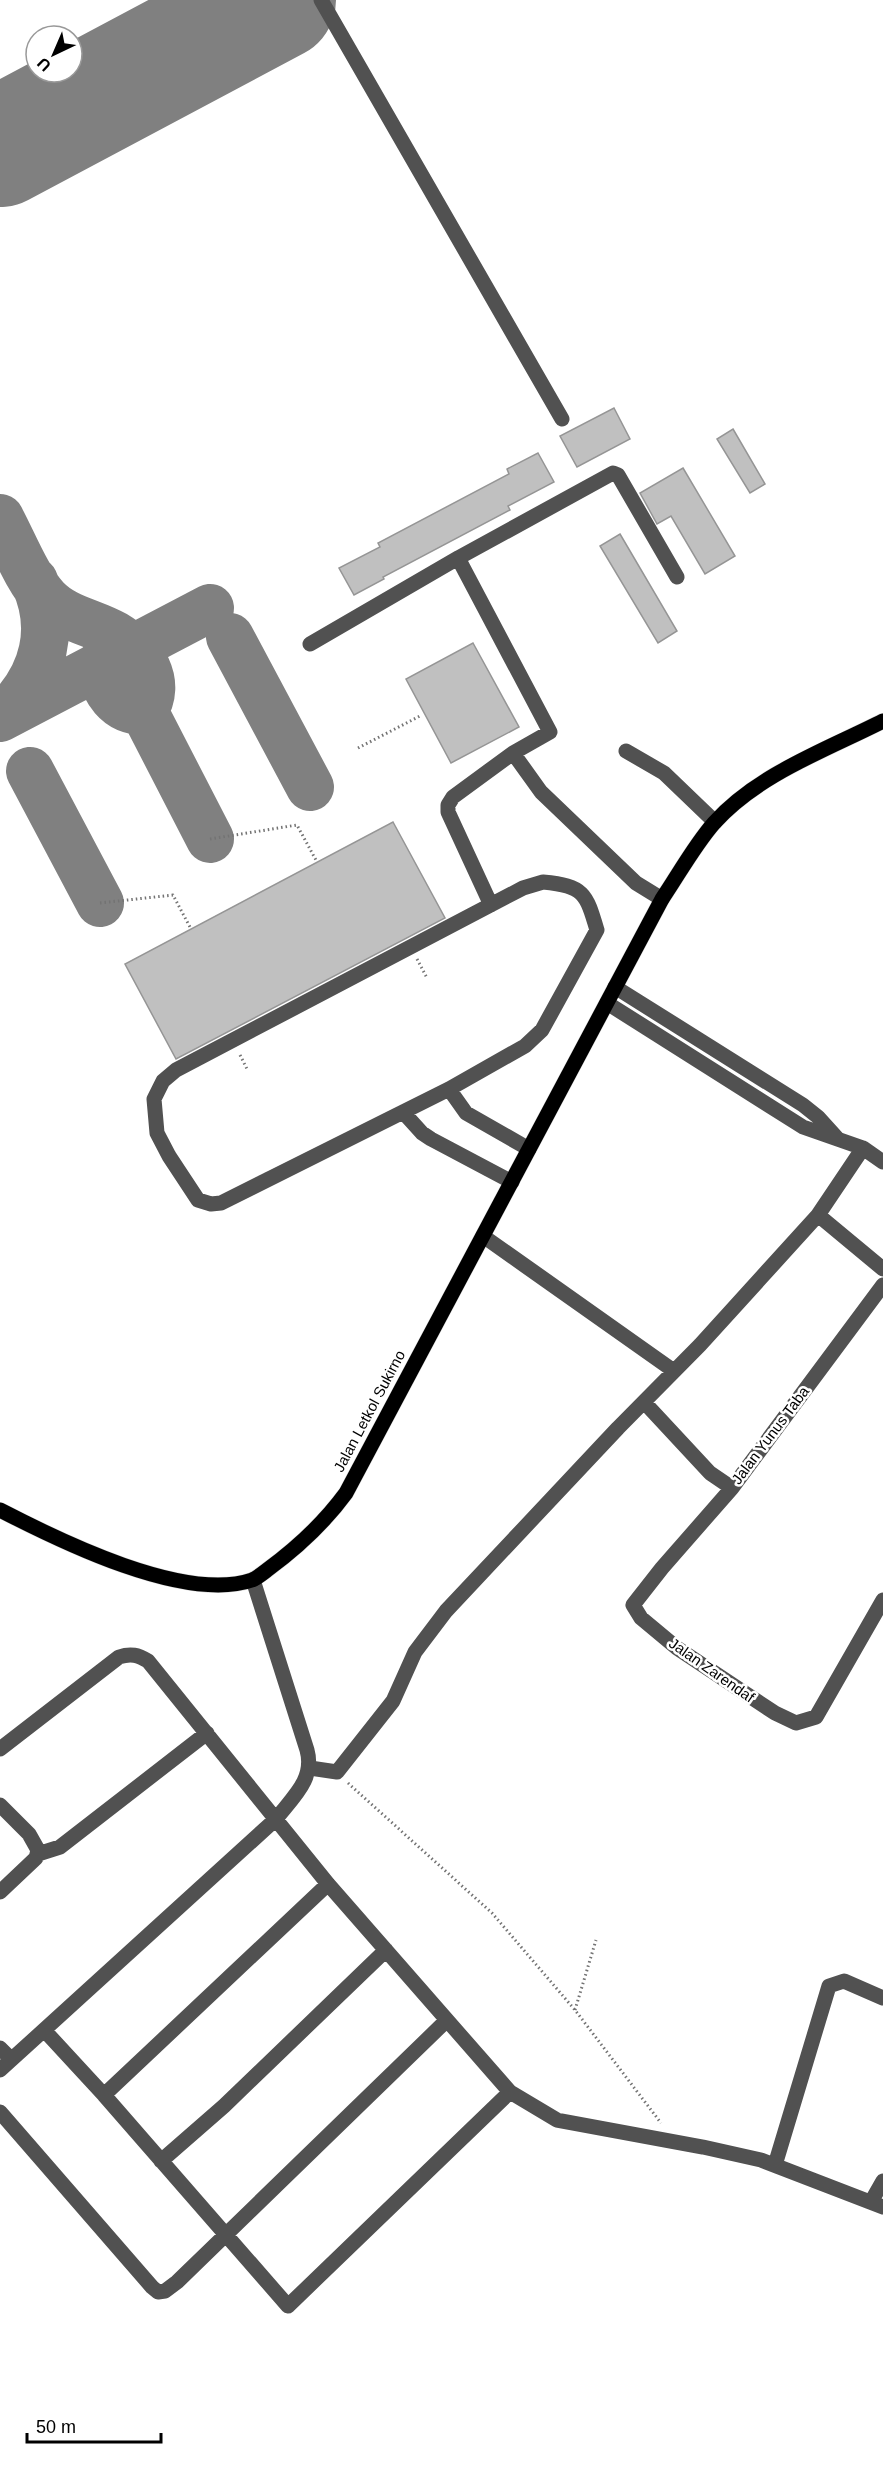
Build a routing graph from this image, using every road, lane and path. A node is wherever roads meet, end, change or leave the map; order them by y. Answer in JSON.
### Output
{"nodes":[{"id":1,"x":321,"y":0,"type":"edge"},
{"id":2,"x":562,"y":419,"type":"dead end"},
{"id":3,"x":458,"y":558,"type":"junction"},
{"id":4,"x":677,"y":577,"type":"dead end"},
{"id":5,"x":310,"y":644,"type":"dead end"},
{"id":6,"x":420,"y":716,"type":"dead end"},
{"id":7,"x":883,"y":721,"type":"edge"},
{"id":8,"x":358,"y":748,"type":"dead end"},
{"id":9,"x":626,"y":751,"type":"dead end"},
{"id":10,"x":513,"y":753,"type":"junction"},
{"id":11,"x":715,"y":822,"type":"junction"},
{"id":12,"x":210,"y":839,"type":"dead end"},
{"id":13,"x":317,"y":862,"type":"dead end"},
{"id":14,"x":662,"y":899,"type":"junction"},
{"id":15,"x":100,"y":903,"type":"dead end"},
{"id":16,"x":491,"y":905,"type":"junction"},
{"id":17,"x":191,"y":929,"type":"dead end"},
{"id":18,"x":611,"y":996,"type":"junction"},
{"id":19,"x":449,"y":1089,"type":"junction"},
{"id":20,"x":404,"y":1112,"type":"junction"},
{"id":21,"x":529,"y":1149,"type":"junction"},
{"id":22,"x":876,"y":1152,"type":"edge"},
{"id":23,"x":512,"y":1182,"type":"junction"},
{"id":24,"x":818,"y":1215,"type":"junction"},
{"id":25,"x":483,"y":1236,"type":"junction"},
{"id":26,"x":883,"y":1269,"type":"edge"},
{"id":27,"x":883,"y":1285,"type":"edge"},
{"id":28,"x":674,"y":1371,"type":"junction"},
{"id":29,"x":644,"y":1402,"type":"junction"},
{"id":30,"x":732,"y":1488,"type":"junction"},
{"id":31,"x":0,"y":1510,"type":"edge"},
{"id":32,"x":253,"y":1580,"type":"junction"},
{"id":33,"x":883,"y":1600,"type":"edge"},
{"id":34,"x":207,"y":1733,"type":"junction"},
{"id":35,"x":0,"y":1749,"type":"edge"},
{"id":36,"x":310,"y":1768,"type":"junction"},
{"id":37,"x":337,"y":1772,"type":"junction"},
{"id":38,"x":0,"y":1805,"type":"edge"},
{"id":39,"x":276,"y":1819,"type":"junction"},
{"id":40,"x":38,"y":1854,"type":"junction"},
{"id":41,"x":328,"y":1884,"type":"junction"},
{"id":42,"x":0,"y":1892,"type":"edge"},
{"id":43,"x":596,"y":1940,"type":"dead end"},
{"id":44,"x":386,"y":1950,"type":"junction"},
{"id":45,"x":883,"y":1998,"type":"edge"},
{"id":46,"x":575,"y":2010,"type":"junction"},
{"id":47,"x":447,"y":2020,"type":"junction"},
{"id":48,"x":44,"y":2030,"type":"junction"},
{"id":49,"x":0,"y":2048,"type":"edge"},
{"id":50,"x":5,"y":2065,"type":"edge"},
{"id":51,"x":510,"y":2092,"type":"junction"},
{"id":52,"x":104,"y":2095,"type":"junction"},
{"id":53,"x":0,"y":2112,"type":"edge"},
{"id":54,"x":676,"y":2144,"type":"junction"},
{"id":55,"x":161,"y":2161,"type":"junction"},
{"id":56,"x":775,"y":2165,"type":"junction"},
{"id":57,"x":883,"y":2181,"type":"edge"},
{"id":58,"x":877,"y":2205,"type":"edge"},
{"id":59,"x":224,"y":2234,"type":"junction"}],
"edges":[{"from":1,"to":2,"type":"street"},
{"from":3,"to":4,"type":"street"},
{"from":3,"to":5,"type":"street"},
{"from":3,"to":10,"type":"street"},
{"from":6,"to":8,"type":"path"},
{"from":7,"to":11,"type":"main road","name":"Jalan Letkol Sukirno"},
{"from":9,"to":11,"type":"street"},
{"from":10,"to":14,"type":"street"},
{"from":10,"to":16,"type":"street"},
{"from":11,"to":14,"type":"main road","name":"Jalan Letkol Sukirno"},
{"from":12,"to":13,"type":"path"},
{"from":14,"to":18,"type":"main road","name":"Jalan Letkol Sukirno"},
{"from":15,"to":17,"type":"path"},
{"from":16,"to":19,"type":"street"},
{"from":16,"to":20,"type":"street"},
{"from":18,"to":21,"type":"main road","name":"Jalan Letkol Sukirno"},
{"from":18,"to":22,"type":"street"},
{"from":19,"to":20,"type":"street"},
{"from":19,"to":21,"type":"street"},
{"from":20,"to":23,"type":"street"},
{"from":21,"to":23,"type":"main road","name":"Jalan Letkol Sukirno"},
{"from":22,"to":24,"type":"street"},
{"from":23,"to":25,"type":"main road","name":"Jalan Letkol Sukirno"},
{"from":24,"to":26,"type":"street"},
{"from":24,"to":28,"type":"street"},
{"from":25,"to":28,"type":"street"},
{"from":25,"to":32,"type":"main road","name":"Jalan Letkol Sukirno"},
{"from":27,"to":30,"type":"street","name":"Jalan Yunus Taba"},
{"from":28,"to":29,"type":"street"},
{"from":29,"to":30,"type":"street","name":"Jalan Yunus Taba"},
{"from":29,"to":37,"type":"street"},
{"from":30,"to":33,"type":"street","name":"Jalan Zarendaf"},
{"from":31,"to":32,"type":"main road","name":"Jalan Letkol Sukirno"},
{"from":32,"to":36,"type":"street"},
{"from":34,"to":35,"type":"street"},
{"from":34,"to":39,"type":"street"},
{"from":34,"to":40,"type":"street"},
{"from":36,"to":37,"type":"street"},
{"from":36,"to":39,"type":"street"},
{"from":37,"to":46,"type":"path"},
{"from":38,"to":40,"type":"street"},
{"from":39,"to":41,"type":"street"},
{"from":39,"to":48,"type":"street"},
{"from":40,"to":42,"type":"street"},
{"from":41,"to":44,"type":"street"},
{"from":41,"to":52,"type":"street"},
{"from":43,"to":46,"type":"path"},
{"from":44,"to":47,"type":"street"},
{"from":44,"to":55,"type":"street"},
{"from":45,"to":56,"type":"street"},
{"from":46,"to":54,"type":"path"},
{"from":47,"to":51,"type":"street"},
{"from":47,"to":59,"type":"street"},
{"from":48,"to":50,"type":"street"},
{"from":48,"to":52,"type":"street"},
{"from":49,"to":50,"type":"street"},
{"from":51,"to":54,"type":"street"},
{"from":51,"to":59,"type":"street"},
{"from":52,"to":55,"type":"street"},
{"from":53,"to":59,"type":"street"},
{"from":54,"to":56,"type":"street"},
{"from":55,"to":59,"type":"street"},
{"from":56,"to":58,"type":"street"},
{"from":57,"to":58,"type":"street"}]}
